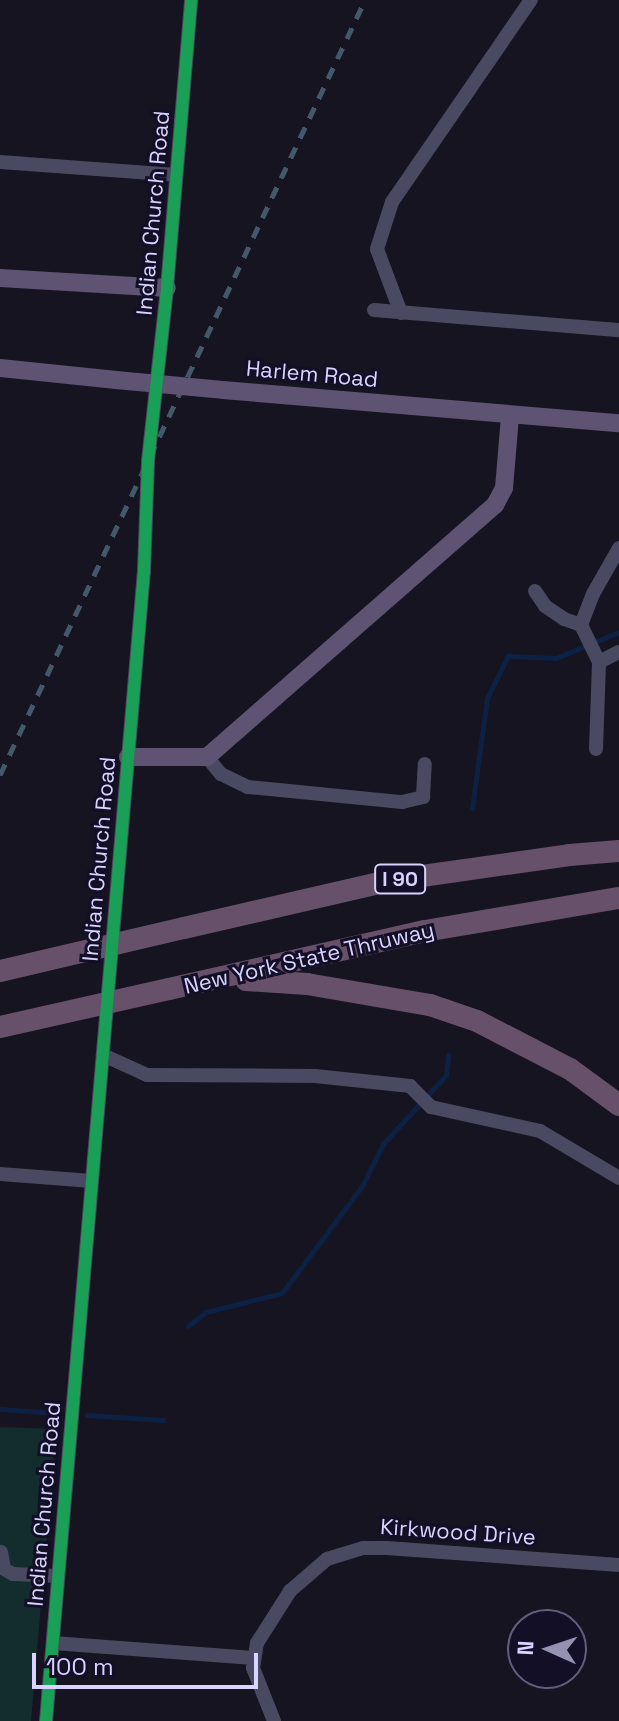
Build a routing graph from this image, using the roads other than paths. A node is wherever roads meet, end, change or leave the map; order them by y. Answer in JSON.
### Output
{"nodes":[{"id":1,"x":191,"y":0,"type":"edge"},
{"id":2,"x":531,"y":0,"type":"edge"},
{"id":3,"x":0,"y":162,"type":"edge"},
{"id":4,"x":176,"y":175,"type":"junction"},
{"id":5,"x":0,"y":278,"type":"edge"},
{"id":6,"x":167,"y":288,"type":"junction"},
{"id":7,"x":374,"y":310,"type":"dead end"},
{"id":8,"x":401,"y":313,"type":"junction"},
{"id":9,"x":619,"y":330,"type":"edge"},
{"id":10,"x":0,"y":368,"type":"edge"},
{"id":11,"x":510,"y":416,"type":"junction"},
{"id":12,"x":619,"y":423,"type":"edge"},
{"id":13,"x":619,"y":548,"type":"edge"},
{"id":14,"x":535,"y":591,"type":"dead end"},
{"id":15,"x":581,"y":625,"type":"junction"},
{"id":16,"x":619,"y":652,"type":"edge"},
{"id":17,"x":599,"y":662,"type":"junction"},
{"id":18,"x":596,"y":749,"type":"dead end"},
{"id":19,"x":128,"y":757,"type":"junction"},
{"id":20,"x":207,"y":757,"type":"junction"},
{"id":21,"x":425,"y":764,"type":"dead end"},
{"id":22,"x":619,"y":851,"type":"edge"},
{"id":23,"x":619,"y":898,"type":"edge"},
{"id":24,"x":0,"y":971,"type":"edge"},
{"id":25,"x":213,"y":980,"type":"junction"},
{"id":26,"x":0,"y":1027,"type":"edge"},
{"id":27,"x":103,"y":1055,"type":"junction"},
{"id":28,"x":619,"y":1105,"type":"edge"},
{"id":29,"x":0,"y":1174,"type":"edge"},
{"id":30,"x":619,"y":1178,"type":"edge"},
{"id":31,"x":92,"y":1181,"type":"junction"},
{"id":32,"x":1,"y":1552,"type":"edge"},
{"id":33,"x":619,"y":1565,"type":"edge"},
{"id":34,"x":58,"y":1576,"type":"junction"},
{"id":35,"x":53,"y":1643,"type":"junction"},
{"id":36,"x":253,"y":1658,"type":"junction"},
{"id":37,"x":46,"y":1721,"type":"edge"},
{"id":38,"x":274,"y":1721,"type":"edge"}],
"edges":[{"from":1,"to":4,"type":"street","name":"Indian Church Road"},
{"from":2,"to":8,"type":"street"},
{"from":3,"to":4,"type":"street"},
{"from":4,"to":6,"type":"street","name":"Indian Church Road"},
{"from":5,"to":6,"type":"main road"},
{"from":6,"to":19,"type":"street","name":"Indian Church Road"},
{"from":7,"to":8,"type":"street"},
{"from":8,"to":9,"type":"street"},
{"from":10,"to":11,"type":"main road","name":"Harlem Road","bridge":true},
{"from":11,"to":12,"type":"main road","name":"Harlem Road"},
{"from":11,"to":20,"type":"main road"},
{"from":13,"to":15,"type":"street"},
{"from":14,"to":15,"type":"street"},
{"from":15,"to":17,"type":"street"},
{"from":16,"to":17,"type":"street"},
{"from":17,"to":18,"type":"street"},
{"from":19,"to":20,"type":"main road"},
{"from":19,"to":27,"type":"street","name":"Indian Church Road"},
{"from":20,"to":21,"type":"street"},
{"from":22,"to":24,"type":"highway","number":"I 90","bridge":true},
{"from":23,"to":25,"type":"highway","name":"New York State Thruway"},
{"from":25,"to":26,"type":"highway","name":"New York State Thruway","bridge":true},
{"from":25,"to":28,"type":"highway"},
{"from":27,"to":30,"type":"street"},
{"from":27,"to":31,"type":"street","name":"Indian Church Road"},
{"from":29,"to":31,"type":"street"},
{"from":31,"to":34,"type":"street","name":"Indian Church Road"},
{"from":32,"to":34,"type":"street"},
{"from":33,"to":36,"type":"street","name":"Kirkwood Drive"},
{"from":34,"to":35,"type":"street","name":"Indian Church Road"},
{"from":35,"to":36,"type":"street"},
{"from":35,"to":37,"type":"street","name":"Indian Church Road"},
{"from":36,"to":38,"type":"street"}]}
